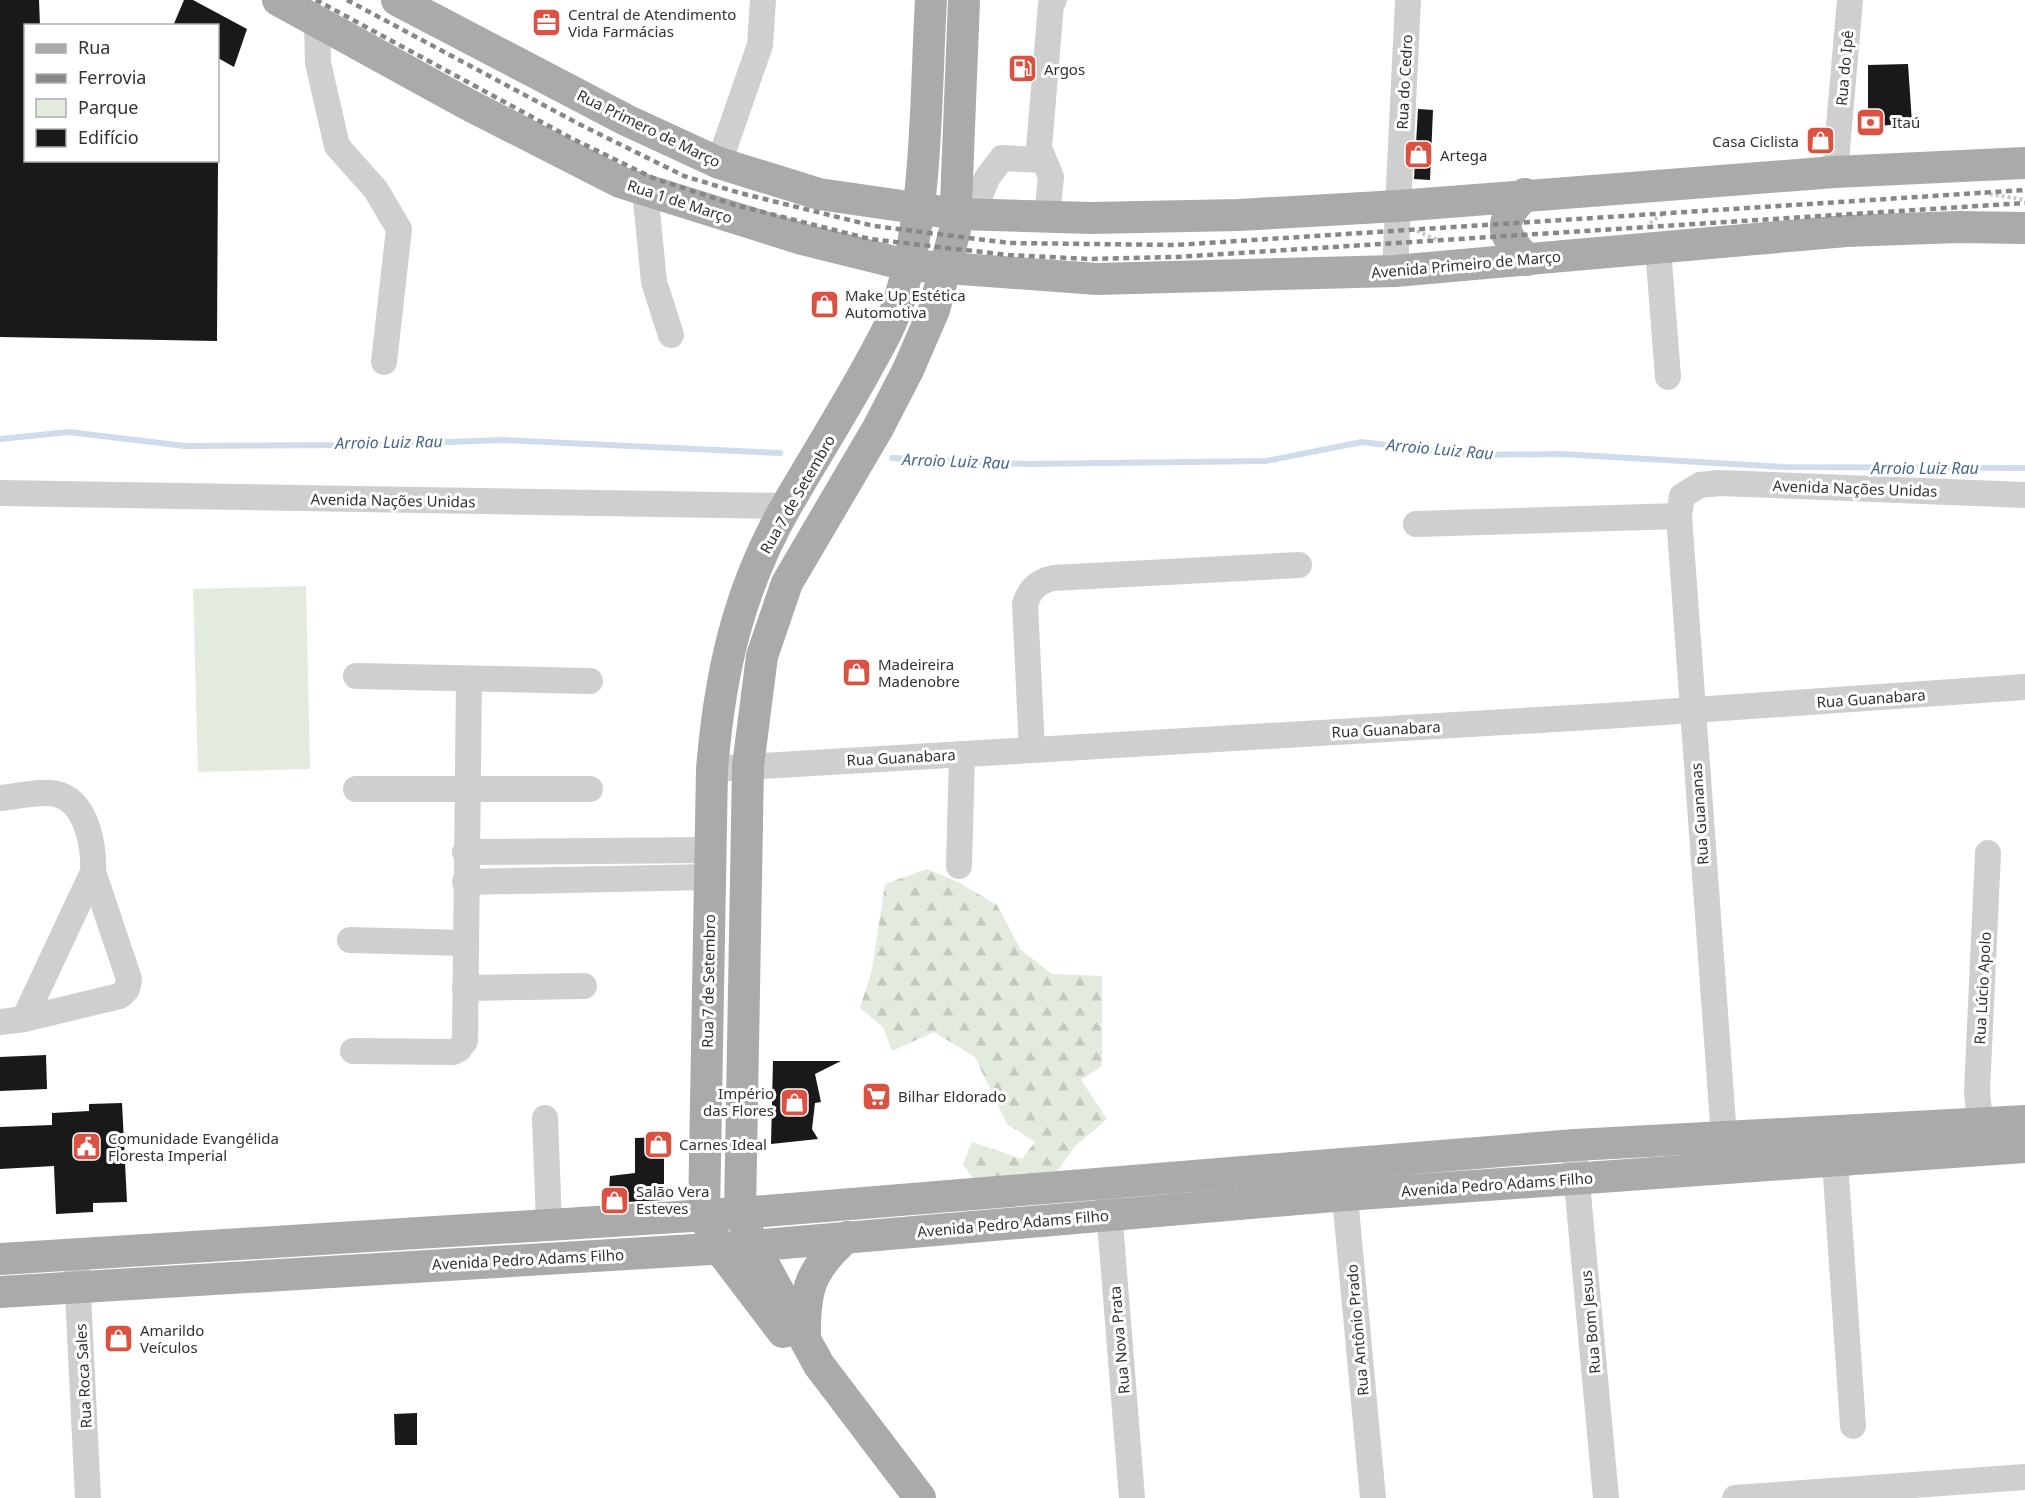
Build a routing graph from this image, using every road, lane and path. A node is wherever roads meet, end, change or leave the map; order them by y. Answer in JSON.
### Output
{"nodes":[{"id":1,"x":278,"y":0,"type":"edge"},
{"id":2,"x":397,"y":0,"type":"edge"},
{"id":3,"x":763,"y":0,"type":"edge"},
{"id":4,"x":931,"y":0,"type":"edge"},
{"id":5,"x":964,"y":0,"type":"edge"},
{"id":6,"x":1054,"y":0,"type":"edge"},
{"id":7,"x":1408,"y":0,"type":"edge"},
{"id":8,"x":1850,"y":0,"type":"edge"},
{"id":9,"x":317,"y":22,"type":"junction"},
{"id":10,"x":1043,"y":160,"type":"junction"},
{"id":11,"x":719,"y":163,"type":"junction"},
{"id":12,"x":2025,"y":163,"type":"edge"},
{"id":13,"x":1835,"y":172,"type":"junction"},
{"id":14,"x":645,"y":190,"type":"junction"},
{"id":15,"x":1525,"y":194,"type":"junction"},
{"id":16,"x":1398,"y":206,"type":"junction"},
{"id":17,"x":918,"y":209,"type":"junction"},
{"id":18,"x":964,"y":214,"type":"junction"},
{"id":19,"x":1047,"y":216,"type":"junction"},
{"id":20,"x":2025,"y":228,"type":"edge"},
{"id":21,"x":1658,"y":248,"type":"junction"},
{"id":22,"x":1527,"y":260,"type":"junction"},
{"id":23,"x":907,"y":265,"type":"junction"},
{"id":24,"x":946,"y":268,"type":"junction"},
{"id":25,"x":1395,"y":272,"type":"junction"},
{"id":26,"x":671,"y":335,"type":"dead end"},
{"id":27,"x":384,"y":362,"type":"dead end"},
{"id":28,"x":1668,"y":377,"type":"dead end"},
{"id":29,"x":0,"y":493,"type":"edge"},
{"id":30,"x":2025,"y":495,"type":"edge"},
{"id":31,"x":1683,"y":504,"type":"junction"},
{"id":32,"x":786,"y":506,"type":"junction"},
{"id":33,"x":1416,"y":524,"type":"dead end"},
{"id":34,"x":1299,"y":565,"type":"dead end"},
{"id":35,"x":356,"y":676,"type":"dead end"},
{"id":36,"x":469,"y":679,"type":"junction"},
{"id":37,"x":590,"y":681,"type":"dead end"},
{"id":38,"x":2025,"y":687,"type":"edge"},
{"id":39,"x":1691,"y":710,"type":"junction"},
{"id":40,"x":1032,"y":750,"type":"junction"},
{"id":41,"x":962,"y":754,"type":"junction"},
{"id":42,"x":748,"y":766,"type":"junction"},
{"id":43,"x":712,"y":769,"type":"junction"},
{"id":44,"x":356,"y":789,"type":"dead end"},
{"id":45,"x":590,"y":789,"type":"dead end"},
{"id":46,"x":466,"y":790,"type":"junction"},
{"id":47,"x":0,"y":798,"type":"edge"},
{"id":48,"x":611,"y":850,"type":"junction"},
{"id":49,"x":465,"y":852,"type":"junction"},
{"id":50,"x":1988,"y":853,"type":"dead end"},
{"id":51,"x":710,"y":864,"type":"junction"},
{"id":52,"x":959,"y":866,"type":"dead end"},
{"id":53,"x":93,"y":872,"type":"junction"},
{"id":54,"x":610,"y":880,"type":"junction"},
{"id":55,"x":465,"y":882,"type":"junction"},
{"id":56,"x":350,"y":940,"type":"dead end"},
{"id":57,"x":465,"y":943,"type":"junction"},
{"id":58,"x":584,"y":986,"type":"dead end"},
{"id":59,"x":465,"y":988,"type":"junction"},
{"id":60,"x":12,"y":1020,"type":"edge"},
{"id":61,"x":353,"y":1051,"type":"dead end"},
{"id":62,"x":545,"y":1118,"type":"dead end"},
{"id":63,"x":2025,"y":1120,"type":"edge"},
{"id":64,"x":1980,"y":1123,"type":"junction"},
{"id":65,"x":1724,"y":1137,"type":"junction"},
{"id":66,"x":1575,"y":1145,"type":"junction"},
{"id":67,"x":2025,"y":1147,"type":"edge"},
{"id":68,"x":1835,"y":1161,"type":"junction"},
{"id":69,"x":1342,"y":1163,"type":"junction"},
{"id":70,"x":1576,"y":1178,"type":"junction"},
{"id":71,"x":1107,"y":1182,"type":"junction"},
{"id":72,"x":1345,"y":1195,"type":"junction"},
{"id":73,"x":740,"y":1213,"type":"junction"},
{"id":74,"x":704,"y":1215,"type":"junction"},
{"id":75,"x":1109,"y":1215,"type":"junction"},
{"id":76,"x":549,"y":1224,"type":"junction"},
{"id":77,"x":847,"y":1238,"type":"junction"},
{"id":78,"x":753,"y":1245,"type":"junction"},
{"id":79,"x":719,"y":1248,"type":"junction"},
{"id":80,"x":76,"y":1253,"type":"junction"},
{"id":81,"x":0,"y":1259,"type":"edge"},
{"id":82,"x":79,"y":1286,"type":"junction"},
{"id":83,"x":0,"y":1292,"type":"edge"},
{"id":84,"x":812,"y":1352,"type":"junction"},
{"id":85,"x":1853,"y":1426,"type":"dead end"},
{"id":86,"x":2025,"y":1476,"type":"edge"},
{"id":87,"x":88,"y":1498,"type":"edge"},
{"id":88,"x":920,"y":1498,"type":"edge"},
{"id":89,"x":1132,"y":1498,"type":"edge"},
{"id":90,"x":1373,"y":1498,"type":"edge"},
{"id":91,"x":1606,"y":1498,"type":"edge"},
{"id":92,"x":1735,"y":1498,"type":"edge"}],
"edges":[{"from":1,"to":9,"type":"main road"},
{"from":2,"to":11,"type":"main road","name":"Rua Primero de Março"},
{"from":3,"to":11,"type":"street"},
{"from":4,"to":17,"type":"main road","name":"Rua 7 de Setembro"},
{"from":5,"to":18,"type":"main road"},
{"from":6,"to":10,"type":"street"},
{"from":7,"to":16,"type":"street","name":"Rua do Cedro"},
{"from":8,"to":13,"type":"street","name":"Rua do Ipê"},
{"from":9,"to":14,"type":"main road","name":"Rua 1 de Março"},
{"from":9,"to":27,"type":"street"},
{"from":10,"to":18,"type":"street"},
{"from":10,"to":19,"type":"street"},
{"from":11,"to":17,"type":"main road","name":"Rua Primero de Março"},
{"from":12,"to":13,"type":"main road"},
{"from":13,"to":15,"type":"main road"},
{"from":14,"to":23,"type":"main road","name":"Rua 1 de Março"},
{"from":14,"to":26,"type":"street"},
{"from":15,"to":16,"type":"main road"},
{"from":15,"to":22,"type":"main road"},
{"from":16,"to":19,"type":"main road"},
{"from":16,"to":25,"type":"street","name":"Rua do Cedro"},
{"from":17,"to":18,"type":"main road"},
{"from":17,"to":23,"type":"main road","name":"Rua 7 de Setembro"},
{"from":18,"to":19,"type":"main road"},
{"from":18,"to":24,"type":"main road"},
{"from":20,"to":21,"type":"main road","name":"Avenida Primeiro de Março"},
{"from":21,"to":22,"type":"main road","name":"Avenida Primeiro de Março"},
{"from":21,"to":28,"type":"street"},
{"from":22,"to":25,"type":"main road","name":"Avenida Primeiro de Março"},
{"from":23,"to":24,"type":"main road","name":"Avenida Primeiro de Março"},
{"from":23,"to":32,"type":"main road","name":"Rua 7 de Setembro"},
{"from":24,"to":25,"type":"main road","name":"Avenida Primeiro de Março"},
{"from":24,"to":42,"type":"main road"},
{"from":29,"to":32,"type":"street","name":"Avenida Nações Unidas"},
{"from":30,"to":31,"type":"street","name":"Avenida Nações Unidas"},
{"from":31,"to":33,"type":"street","name":"Avenida Nações Unidas"},
{"from":31,"to":39,"type":"street","name":"Rua Guananas"},
{"from":32,"to":43,"type":"main road","name":"Rua 7 de Setembro"},
{"from":34,"to":40,"type":"street"},
{"from":35,"to":36,"type":"street"},
{"from":36,"to":37,"type":"street"},
{"from":36,"to":46,"type":"street"},
{"from":38,"to":39,"type":"street","name":"Rua Guanabara"},
{"from":39,"to":40,"type":"street","name":"Rua Guanabara"},
{"from":39,"to":65,"type":"street","name":"Rua Guananas"},
{"from":40,"to":41,"type":"street","name":"Rua Guanabara"},
{"from":41,"to":42,"type":"street","name":"Rua Guanabara"},
{"from":41,"to":52,"type":"street"},
{"from":42,"to":43,"type":"street","name":"Rua Guanabara"},
{"from":42,"to":73,"type":"main road"},
{"from":43,"to":51,"type":"main road","name":"Rua 7 de Setembro"},
{"from":44,"to":46,"type":"street"},
{"from":45,"to":46,"type":"street"},
{"from":46,"to":49,"type":"street"},
{"from":47,"to":53,"type":"street"},
{"from":48,"to":49,"type":"street"},
{"from":48,"to":51,"type":"street"},
{"from":48,"to":54,"type":"street"},
{"from":49,"to":55,"type":"street"},
{"from":50,"to":64,"type":"street","name":"Rua Lúcio Apolo"},
{"from":51,"to":54,"type":"street"},
{"from":51,"to":74,"type":"main road","name":"Rua 7 de Setembro"},
{"from":53,"to":60,"type":"street"},
{"from":53,"to":60,"type":"street"},
{"from":54,"to":55,"type":"street"},
{"from":55,"to":57,"type":"street"},
{"from":56,"to":57,"type":"street"},
{"from":57,"to":59,"type":"street"},
{"from":58,"to":59,"type":"street"},
{"from":59,"to":61,"type":"street"},
{"from":62,"to":76,"type":"street"},
{"from":63,"to":64,"type":"main road"},
{"from":64,"to":65,"type":"main road"},
{"from":65,"to":66,"type":"main road"},
{"from":66,"to":69,"type":"main road"},
{"from":66,"to":70,"type":"street","name":"Rua Bom Jesus"},
{"from":67,"to":68,"type":"main road","name":"Avenida Pedro Adams Filho"},
{"from":68,"to":70,"type":"main road","name":"Avenida Pedro Adams Filho"},
{"from":68,"to":85,"type":"street"},
{"from":69,"to":71,"type":"main road"},
{"from":69,"to":72,"type":"street","name":"Rua Antônio Prado"},
{"from":70,"to":72,"type":"main road","name":"Avenida Pedro Adams Filho"},
{"from":70,"to":91,"type":"street","name":"Rua Bom Jesus"},
{"from":71,"to":73,"type":"main road"},
{"from":71,"to":75,"type":"street","name":"Rua Nova Prata"},
{"from":72,"to":75,"type":"main road","name":"Avenida Pedro Adams Filho"},
{"from":72,"to":90,"type":"street","name":"Rua Antônio Prado"},
{"from":73,"to":74,"type":"main road"},
{"from":73,"to":78,"type":"main road"},
{"from":74,"to":76,"type":"main road"},
{"from":74,"to":79,"type":"main road","name":"Rua 7 de Setembro"},
{"from":75,"to":77,"type":"main road","name":"Avenida Pedro Adams Filho"},
{"from":75,"to":89,"type":"street","name":"Rua Nova Prata"},
{"from":76,"to":80,"type":"main road"},
{"from":77,"to":78,"type":"main road","name":"Avenida Pedro Adams Filho"},
{"from":77,"to":84,"type":"main road"},
{"from":78,"to":79,"type":"main road","name":"Avenida Pedro Adams Filho"},
{"from":78,"to":84,"type":"main road"},
{"from":79,"to":82,"type":"main road","name":"Avenida Pedro Adams Filho"},
{"from":79,"to":84,"type":"main road","name":"Rua 7 de Setembro"},
{"from":80,"to":81,"type":"main road"},
{"from":80,"to":82,"type":"street","name":"Rua Roca Sales"},
{"from":82,"to":83,"type":"main road","name":"Avenida Pedro Adams Filho"},
{"from":82,"to":87,"type":"street","name":"Rua Roca Sales"},
{"from":84,"to":88,"type":"main road"},
{"from":86,"to":92,"type":"street"}]}
